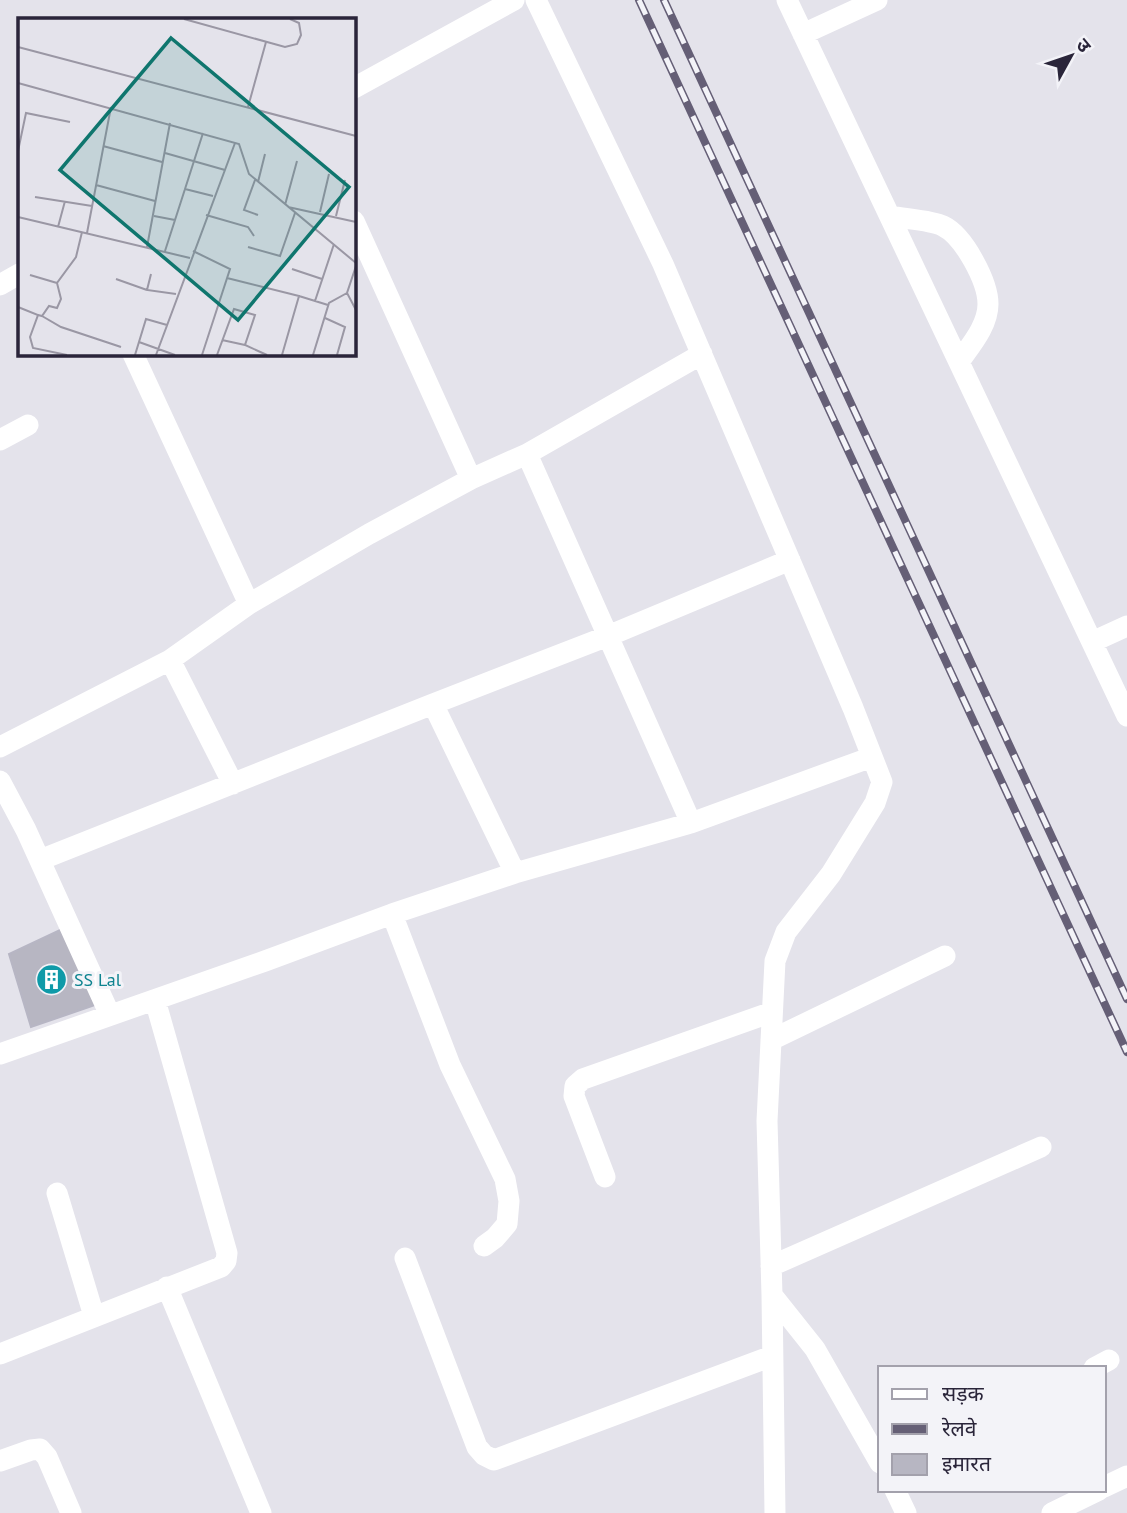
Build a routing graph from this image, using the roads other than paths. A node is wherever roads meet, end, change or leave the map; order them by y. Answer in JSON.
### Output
{"nodes":[{"id":1,"x":514,"y":0,"type":"edge"},
{"id":2,"x":536,"y":0,"type":"edge"},
{"id":3,"x":787,"y":0,"type":"edge"},
{"id":4,"x":877,"y":0,"type":"edge"},
{"id":5,"x":803,"y":33,"type":"junction"},
{"id":6,"x":355,"y":87,"type":"edge"},
{"id":7,"x":890,"y":216,"type":"junction"},
{"id":8,"x":355,"y":223,"type":"edge"},
{"id":9,"x":18,"y":275,"type":"edge"},
{"id":10,"x":0,"y":285,"type":"edge"},
{"id":11,"x":702,"y":354,"type":"junction"},
{"id":12,"x":133,"y":355,"type":"edge"},
{"id":13,"x":959,"y":362,"type":"junction"},
{"id":14,"x":28,"y":425,"type":"dead end"},
{"id":15,"x":0,"y":440,"type":"edge"},
{"id":16,"x":527,"y":454,"type":"junction"},
{"id":17,"x":471,"y":479,"type":"junction"},
{"id":18,"x":790,"y":560,"type":"junction"},
{"id":19,"x":249,"y":604,"type":"junction"},
{"id":20,"x":1127,"y":626,"type":"edge"},
{"id":21,"x":608,"y":636,"type":"junction"},
{"id":22,"x":1092,"y":642,"type":"junction"},
{"id":23,"x":170,"y":660,"type":"junction"},
{"id":24,"x":1127,"y":665,"type":"edge"},
{"id":25,"x":1107,"y":674,"type":"junction"},
{"id":26,"x":433,"y":704,"type":"junction"},
{"id":27,"x":1127,"y":716,"type":"edge"},
{"id":28,"x":0,"y":747,"type":"edge"},
{"id":29,"x":872,"y":757,"type":"junction"},
{"id":30,"x":0,"y":781,"type":"edge"},
{"id":31,"x":233,"y":784,"type":"junction"},
{"id":32,"x":691,"y":822,"type":"junction"},
{"id":33,"x":40,"y":860,"type":"junction"},
{"id":34,"x":515,"y":873,"type":"junction"},
{"id":35,"x":392,"y":914,"type":"junction"},
{"id":36,"x":945,"y":956,"type":"dead end"},
{"id":37,"x":155,"y":1000,"type":"junction"},
{"id":38,"x":772,"y":1013,"type":"junction"},
{"id":39,"x":110,"y":1016,"type":"junction"},
{"id":40,"x":771,"y":1040,"type":"junction"},
{"id":41,"x":0,"y":1054,"type":"edge"},
{"id":42,"x":1041,"y":1147,"type":"dead end"},
{"id":43,"x":606,"y":1177,"type":"dead end"},
{"id":44,"x":57,"y":1193,"type":"dead end"},
{"id":45,"x":484,"y":1246,"type":"dead end"},
{"id":46,"x":405,"y":1258,"type":"dead end"},
{"id":47,"x":771,"y":1266,"type":"junction"},
{"id":48,"x":167,"y":1287,"type":"junction"},
{"id":49,"x":772,"y":1294,"type":"junction"},
{"id":50,"x":94,"y":1316,"type":"junction"},
{"id":51,"x":0,"y":1354,"type":"edge"},
{"id":52,"x":772,"y":1356,"type":"junction"},
{"id":53,"x":878,"y":1459,"type":"edge"},
{"id":54,"x":0,"y":1461,"type":"edge"},
{"id":55,"x":1127,"y":1476,"type":"edge"},
{"id":56,"x":1106,"y":1487,"type":"edge"},
{"id":57,"x":896,"y":1492,"type":"edge"},
{"id":58,"x":1095,"y":1492,"type":"edge"},
{"id":59,"x":71,"y":1513,"type":"edge"},
{"id":60,"x":261,"y":1513,"type":"edge"},
{"id":61,"x":775,"y":1513,"type":"edge"},
{"id":62,"x":906,"y":1513,"type":"edge"},
{"id":63,"x":1052,"y":1513,"type":"edge"}],
"edges":[{"from":1,"to":6,"type":"street"},
{"from":2,"to":11,"type":"street"},
{"from":3,"to":5,"type":"street"},
{"from":4,"to":5,"type":"street"},
{"from":5,"to":7,"type":"street"},
{"from":7,"to":13,"type":"street"},
{"from":7,"to":13,"type":"street"},
{"from":8,"to":17,"type":"street"},
{"from":9,"to":10,"type":"street"},
{"from":11,"to":16,"type":"street"},
{"from":11,"to":18,"type":"street"},
{"from":12,"to":19,"type":"street"},
{"from":13,"to":22,"type":"street"},
{"from":14,"to":15,"type":"street"},
{"from":16,"to":17,"type":"street"},
{"from":16,"to":21,"type":"street"},
{"from":17,"to":19,"type":"street"},
{"from":18,"to":21,"type":"street"},
{"from":18,"to":29,"type":"street"},
{"from":19,"to":23,"type":"street"},
{"from":20,"to":22,"type":"street"},
{"from":21,"to":26,"type":"street"},
{"from":21,"to":32,"type":"street"},
{"from":22,"to":25,"type":"street"},
{"from":23,"to":28,"type":"street"},
{"from":23,"to":31,"type":"street"},
{"from":24,"to":25,"type":"street"},
{"from":25,"to":27,"type":"street"},
{"from":26,"to":31,"type":"street"},
{"from":26,"to":34,"type":"street"},
{"from":29,"to":32,"type":"street"},
{"from":29,"to":38,"type":"street"},
{"from":30,"to":33,"type":"street"},
{"from":31,"to":33,"type":"street"},
{"from":32,"to":34,"type":"street"},
{"from":33,"to":39,"type":"street"},
{"from":34,"to":35,"type":"street"},
{"from":35,"to":37,"type":"street"},
{"from":35,"to":45,"type":"street"},
{"from":36,"to":40,"type":"street"},
{"from":37,"to":39,"type":"street"},
{"from":37,"to":48,"type":"street"},
{"from":38,"to":40,"type":"street"},
{"from":38,"to":43,"type":"street"},
{"from":39,"to":41,"type":"street"},
{"from":40,"to":47,"type":"street"},
{"from":42,"to":47,"type":"street"},
{"from":44,"to":50,"type":"street"},
{"from":46,"to":52,"type":"street"},
{"from":47,"to":49,"type":"street"},
{"from":48,"to":50,"type":"street"},
{"from":48,"to":60,"type":"street"},
{"from":49,"to":52,"type":"street"},
{"from":49,"to":53,"type":"street"},
{"from":50,"to":51,"type":"street"},
{"from":52,"to":61,"type":"street"},
{"from":54,"to":59,"type":"street"},
{"from":55,"to":56,"type":"street"},
{"from":57,"to":62,"type":"street"},
{"from":58,"to":63,"type":"street"}]}
